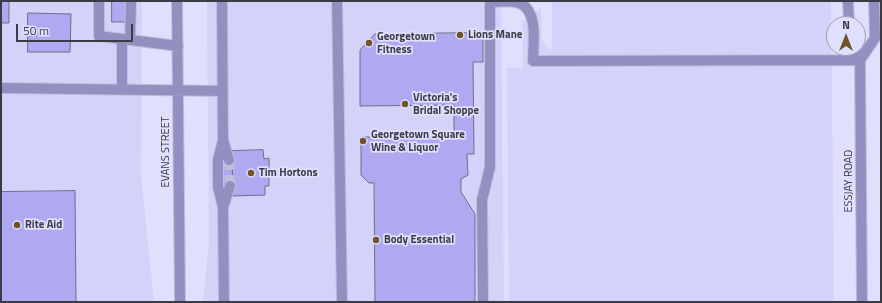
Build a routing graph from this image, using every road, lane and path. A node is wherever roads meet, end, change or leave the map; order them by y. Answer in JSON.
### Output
{"nodes":[{"id":1,"x":99,"y":1,"type":"edge"},
{"id":2,"x":131,"y":1,"type":"edge"},
{"id":3,"x":177,"y":1,"type":"edge"},
{"id":4,"x":222,"y":1,"type":"edge"},
{"id":5,"x":337,"y":1,"type":"edge"},
{"id":6,"x":490,"y":1,"type":"edge"},
{"id":7,"x":848,"y":1,"type":"edge"},
{"id":8,"x":874,"y":1,"type":"edge"},
{"id":9,"x":849,"y":16,"type":"edge"},
{"id":10,"x":126,"y":40,"type":"junction"},
{"id":11,"x":178,"y":46,"type":"junction"},
{"id":12,"x":858,"y":56,"type":"edge"},
{"id":13,"x":860,"y":60,"type":"junction"},
{"id":14,"x":1,"y":88,"type":"edge"},
{"id":15,"x":122,"y":90,"type":"junction"},
{"id":16,"x":222,"y":91,"type":"junction"},
{"id":17,"x":178,"y":92,"type":"junction"},
{"id":18,"x":223,"y":140,"type":"junction"},
{"id":19,"x":229,"y":160,"type":"tunnel mouth"},
{"id":20,"x":230,"y":186,"type":"tunnel mouth"},
{"id":21,"x":222,"y":207,"type":"junction"},
{"id":22,"x":180,"y":302,"type":"edge"},
{"id":23,"x":224,"y":302,"type":"edge"},
{"id":24,"x":342,"y":302,"type":"edge"},
{"id":25,"x":483,"y":302,"type":"edge"},
{"id":26,"x":862,"y":302,"type":"edge"}],
"edges":[{"from":1,"to":10,"type":"street"},
{"from":2,"to":10,"type":"street"},
{"from":3,"to":11,"type":"street","name":"EVANS STREET"},
{"from":4,"to":16,"type":"street"},
{"from":5,"to":24,"type":"street"},
{"from":6,"to":13,"type":"street"},
{"from":6,"to":25,"type":"street"},
{"from":7,"to":9,"type":"street"},
{"from":8,"to":13,"type":"street"},
{"from":10,"to":11,"type":"street"},
{"from":10,"to":15,"type":"street"},
{"from":11,"to":17,"type":"street","name":"EVANS STREET"},
{"from":12,"to":13,"type":"street","name":"ESSJAY ROAD"},
{"from":13,"to":26,"type":"street","name":"ESSJAY ROAD"},
{"from":14,"to":15,"type":"street"},
{"from":15,"to":17,"type":"street"},
{"from":16,"to":17,"type":"street"},
{"from":16,"to":18,"type":"street"},
{"from":17,"to":22,"type":"street","name":"EVANS STREET"},
{"from":18,"to":19,"type":"street"},
{"from":18,"to":21,"type":"street"},
{"from":20,"to":21,"type":"street"},
{"from":21,"to":23,"type":"street"}]}
